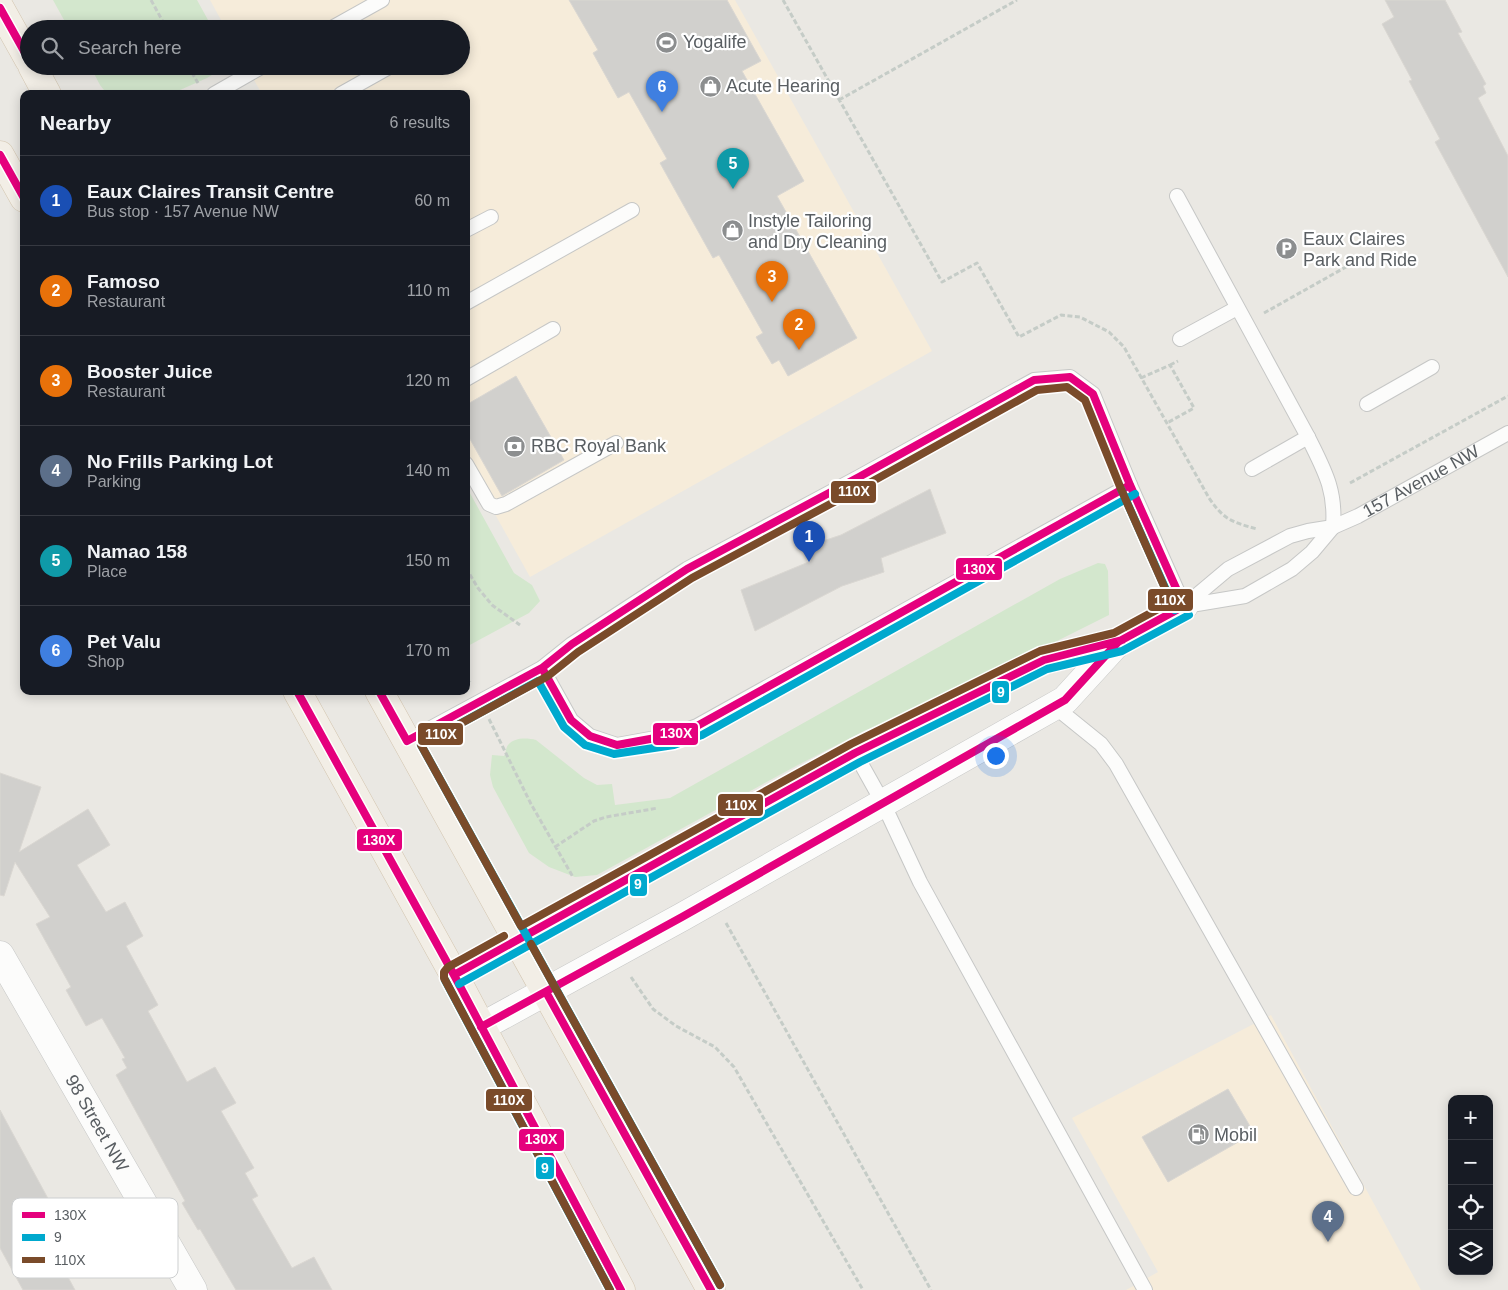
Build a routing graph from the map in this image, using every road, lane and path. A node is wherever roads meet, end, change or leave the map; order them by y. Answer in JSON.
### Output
{"nodes":[{"id":1,"x":151,"y":0,"type":"edge"},
{"id":2,"x":382,"y":0,"type":"edge"},
{"id":3,"x":784,"y":0,"type":"edge"},
{"id":4,"x":1017,"y":0,"type":"edge"},
{"id":5,"x":0,"y":8,"type":"edge"},
{"id":6,"x":162,"y":20,"type":"edge"},
{"id":7,"x":346,"y":20,"type":"edge"},
{"id":8,"x":20,"y":44,"type":"edge"},
{"id":9,"x":37,"y":75,"type":"edge"},
{"id":10,"x":193,"y":75,"type":"edge"},
{"id":11,"x":247,"y":75,"type":"edge"},
{"id":12,"x":375,"y":75,"type":"edge"},
{"id":13,"x":195,"y":79,"type":"dead end"},
{"id":14,"x":45,"y":90,"type":"edge"},
{"id":15,"x":221,"y":90,"type":"edge"},
{"id":16,"x":348,"y":90,"type":"edge"},
{"id":17,"x":839,"y":100,"type":"junction"},
{"id":18,"x":0,"y":156,"type":"edge"},
{"id":19,"x":20,"y":191,"type":"edge"},
{"id":20,"x":1177,"y":196,"type":"dead end"},
{"id":21,"x":632,"y":210,"type":"dead end"},
{"id":22,"x":491,"y":216,"type":"dead end"},
{"id":23,"x":470,"y":228,"type":"edge"},
{"id":24,"x":1369,"y":254,"type":"dead end"},
{"id":25,"x":470,"y":301,"type":"edge"},
{"id":26,"x":1237,"y":308,"type":"junction"},
{"id":27,"x":1246,"y":323,"type":"junction"},
{"id":28,"x":553,"y":328,"type":"dead end"},
{"id":29,"x":1180,"y":340,"type":"dead end"},
{"id":30,"x":1182,"y":358,"type":"dead end"},
{"id":31,"x":1170,"y":365,"type":"junction"},
{"id":32,"x":1432,"y":367,"type":"dead end"},
{"id":33,"x":470,"y":377,"type":"edge"},
{"id":34,"x":1141,"y":378,"type":"junction"},
{"id":35,"x":1508,"y":396,"type":"edge"},
{"id":36,"x":1367,"y":404,"type":"dead end"},
{"id":37,"x":1167,"y":423,"type":"junction"},
{"id":38,"x":1508,"y":433,"type":"edge"},
{"id":39,"x":1308,"y":438,"type":"junction"},
{"id":40,"x":616,"y":443,"type":"dead end"},
{"id":41,"x":1252,"y":469,"type":"dead end"},
{"id":42,"x":470,"y":471,"type":"edge"},
{"id":43,"x":1130,"y":485,"type":"junction"},
{"id":44,"x":1332,"y":493,"type":"junction"},
{"id":45,"x":1333,"y":527,"type":"junction"},
{"id":46,"x":1264,"y":532,"type":"dead end"},
{"id":47,"x":470,"y":575,"type":"edge"},
{"id":48,"x":1184,"y":606,"type":"junction"},
{"id":49,"x":520,"y":625,"type":"dead end"},
{"id":50,"x":1118,"y":642,"type":"junction"},
{"id":51,"x":542,"y":668,"type":"junction"},
{"id":52,"x":298,"y":695,"type":"edge"},
{"id":53,"x":381,"y":695,"type":"edge"},
{"id":54,"x":1054,"y":706,"type":"junction"},
{"id":55,"x":407,"y":741,"type":"junction"},
{"id":56,"x":501,"y":742,"type":"dead end"},
{"id":57,"x":855,"y":753,"type":"junction"},
{"id":58,"x":884,"y":803,"type":"junction"},
{"id":59,"x":658,"y":808,"type":"dead end"},
{"id":60,"x":555,"y":846,"type":"junction"},
{"id":61,"x":570,"y":872,"type":"dead end"},
{"id":62,"x":725,"y":920,"type":"dead end"},
{"id":63,"x":517,"y":939,"type":"junction"},
{"id":64,"x":0,"y":955,"type":"edge"},
{"id":65,"x":627,"y":971,"type":"dead end"},
{"id":66,"x":454,"y":975,"type":"junction"},
{"id":67,"x":546,"y":992,"type":"junction"},
{"id":68,"x":481,"y":1027,"type":"junction"},
{"id":69,"x":1356,"y":1188,"type":"dead end"},
{"id":70,"x":140,"y":1198,"type":"edge"},
{"id":71,"x":178,"y":1264,"type":"edge"},
{"id":72,"x":193,"y":1290,"type":"edge"},
{"id":73,"x":621,"y":1290,"type":"edge"},
{"id":74,"x":711,"y":1290,"type":"edge"},
{"id":75,"x":863,"y":1290,"type":"edge"},
{"id":76,"x":931,"y":1290,"type":"edge"},
{"id":77,"x":1145,"y":1290,"type":"edge"}],
"edges":[{"from":1,"to":6,"type":"path"},
{"from":2,"to":7,"type":"lane"},
{"from":3,"to":17,"type":"path"},
{"from":4,"to":17,"type":"path"},
{"from":5,"to":8,"type":"main road"},
{"from":9,"to":14,"type":"main road"},
{"from":10,"to":13,"type":"path"},
{"from":11,"to":15,"type":"lane"},
{"from":12,"to":16,"type":"lane"},
{"from":17,"to":34,"type":"path"},
{"from":18,"to":19,"type":"main road"},
{"from":20,"to":26,"type":"lane"},
{"from":21,"to":25,"type":"lane"},
{"from":22,"to":23,"type":"lane"},
{"from":24,"to":27,"type":"path"},
{"from":26,"to":27,"type":"lane"},
{"from":26,"to":29,"type":"lane"},
{"from":27,"to":39,"type":"lane"},
{"from":28,"to":33,"type":"lane"},
{"from":30,"to":31,"type":"path"},
{"from":31,"to":34,"type":"path"},
{"from":31,"to":37,"type":"path"},
{"from":32,"to":36,"type":"lane"},
{"from":34,"to":37,"type":"path"},
{"from":35,"to":44,"type":"path"},
{"from":37,"to":46,"type":"path"},
{"from":38,"to":45,"type":"lane","name":"157 Avenue NW"},
{"from":39,"to":41,"type":"lane"},
{"from":39,"to":44,"type":"lane"},
{"from":40,"to":42,"type":"lane"},
{"from":43,"to":48,"type":"lane"},
{"from":43,"to":51,"type":"lane"},
{"from":43,"to":51,"type":"lane"},
{"from":44,"to":45,"type":"lane"},
{"from":45,"to":48,"type":"lane","name":"157 Avenue NW"},
{"from":45,"to":48,"type":"lane","name":"157 Avenue NW"},
{"from":47,"to":49,"type":"path"},
{"from":48,"to":50,"type":"street","name":"157 Avenue NW"},
{"from":50,"to":54,"type":"street","name":"157 Avenue NW"},
{"from":50,"to":57,"type":"street","name":"157 Avenue NW"},
{"from":51,"to":55,"type":"lane"},
{"from":52,"to":66,"type":"main road"},
{"from":53,"to":55,"type":"main road"},
{"from":54,"to":58,"type":"street","name":"157 Avenue NW"},
{"from":54,"to":69,"type":"lane"},
{"from":55,"to":63,"type":"main road"},
{"from":56,"to":60,"type":"path"},
{"from":57,"to":58,"type":"lane"},
{"from":57,"to":63,"type":"street","name":"157 Avenue NW"},
{"from":58,"to":67,"type":"street","name":"157 Avenue NW"},
{"from":58,"to":77,"type":"lane"},
{"from":59,"to":60,"type":"path"},
{"from":60,"to":61,"type":"path"},
{"from":62,"to":76,"type":"path"},
{"from":63,"to":66,"type":"street","name":"157 Avenue NW"},
{"from":63,"to":67,"type":"main road"},
{"from":64,"to":70,"type":"street","name":"98 Street NW"},
{"from":65,"to":75,"type":"path"},
{"from":66,"to":68,"type":"main road"},
{"from":67,"to":68,"type":"street","name":"157 Avenue NW"},
{"from":67,"to":74,"type":"main road"},
{"from":68,"to":73,"type":"main road"},
{"from":71,"to":72,"type":"street","name":"98 Street NW"}]}
